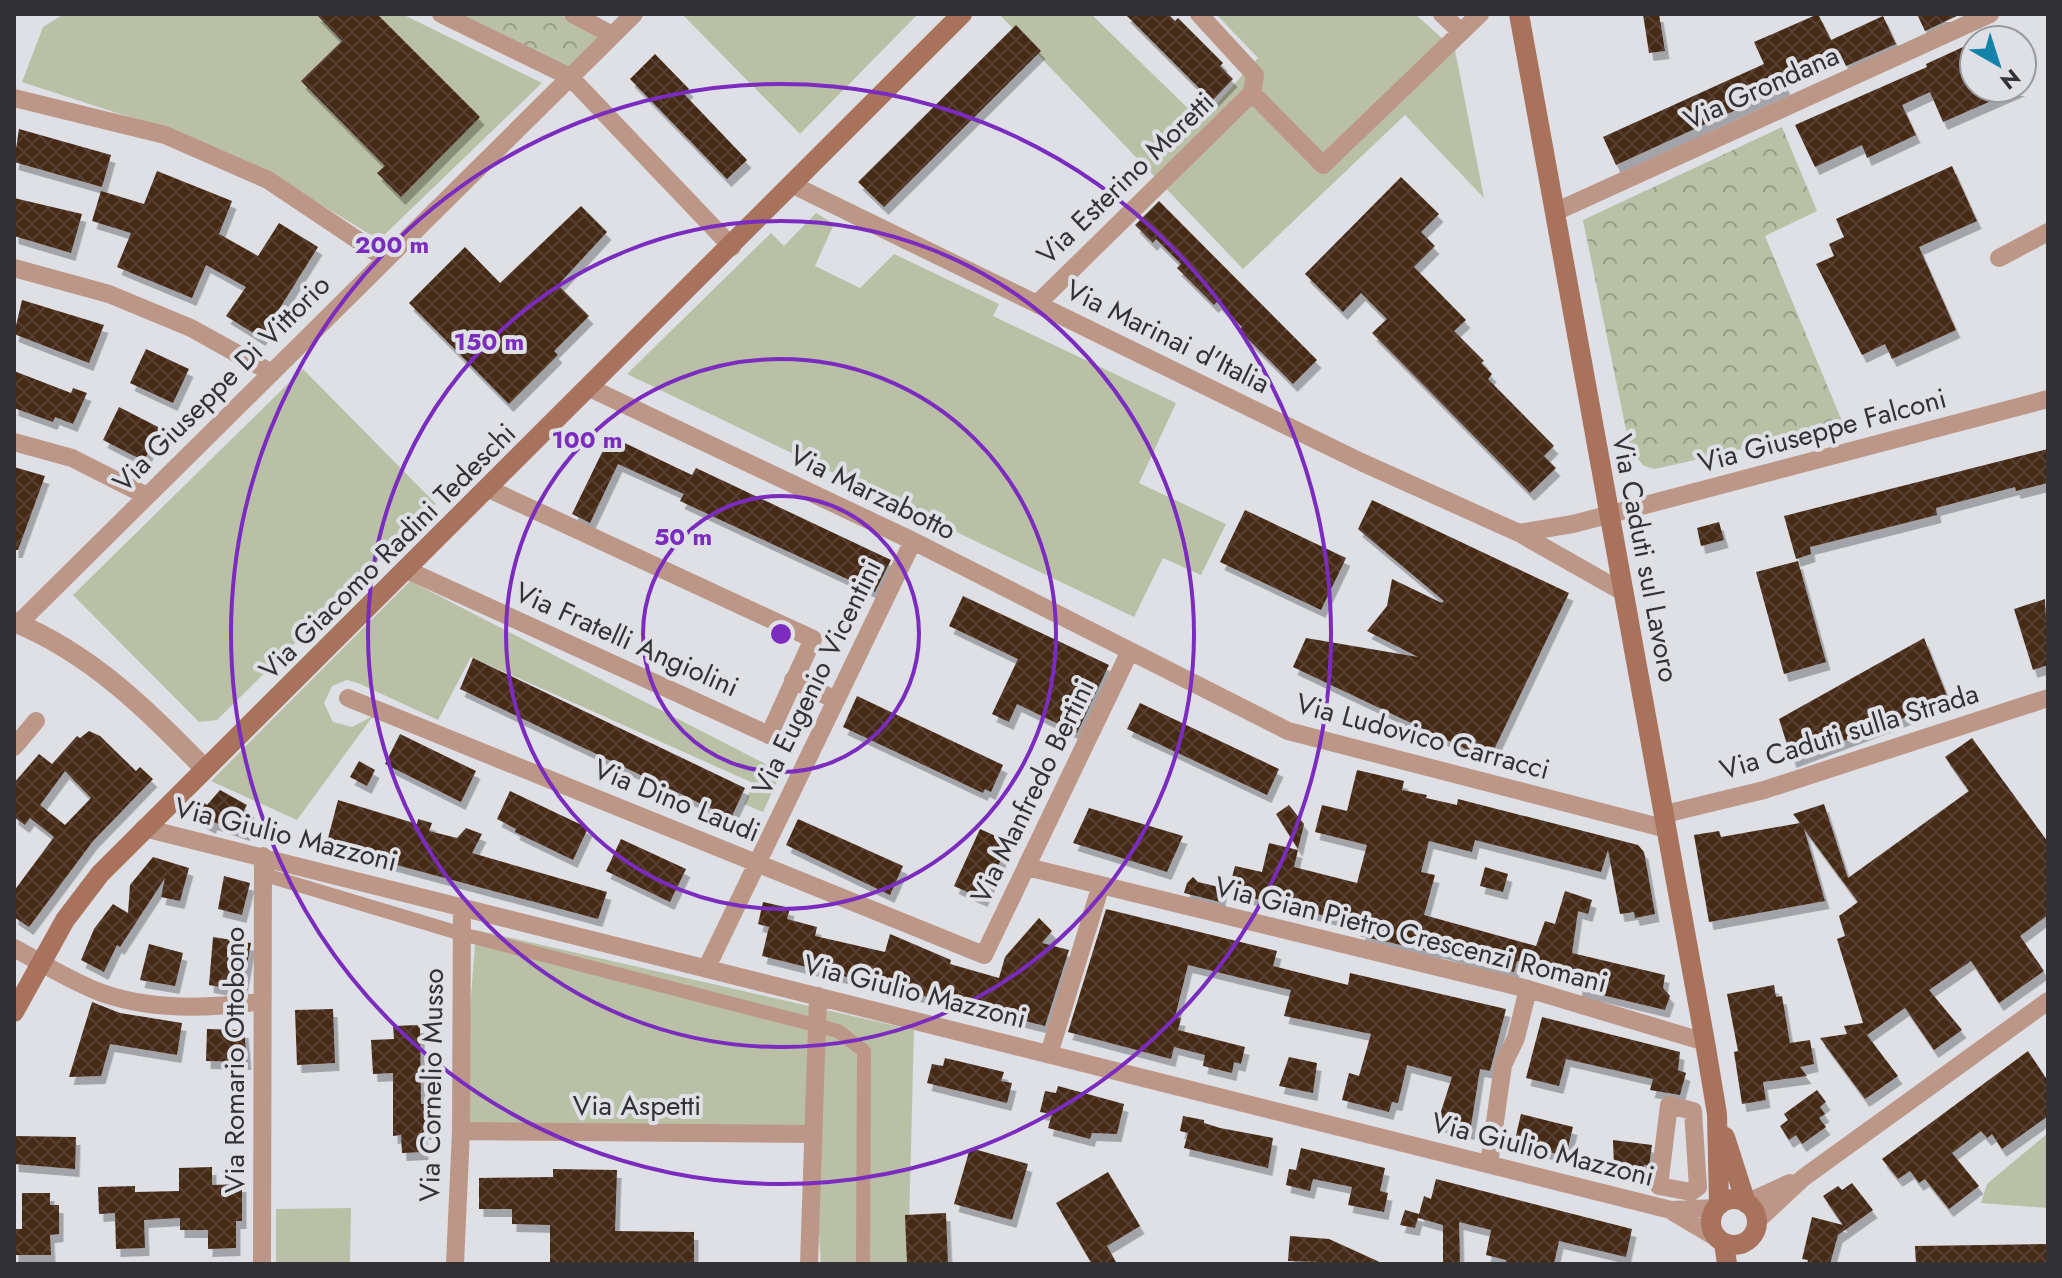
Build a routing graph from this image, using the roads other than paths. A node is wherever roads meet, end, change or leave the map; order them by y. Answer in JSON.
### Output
{"nodes":[{"id":1,"x":441,"y":14,"type":"edge"},
{"id":2,"x":573,"y":14,"type":"edge"},
{"id":3,"x":634,"y":14,"type":"edge"},
{"id":4,"x":962,"y":14,"type":"edge"},
{"id":5,"x":1199,"y":14,"type":"edge"},
{"id":6,"x":1442,"y":14,"type":"edge"},
{"id":7,"x":1480,"y":14,"type":"edge"},
{"id":8,"x":1519,"y":14,"type":"edge"},
{"id":9,"x":1990,"y":14,"type":"edge"},
{"id":10,"x":1461,"y":32,"type":"junction"},
{"id":11,"x":612,"y":35,"type":"junction"},
{"id":12,"x":570,"y":77,"type":"junction"},
{"id":13,"x":1252,"y":93,"type":"junction"},
{"id":14,"x":14,"y":98,"type":"edge"},
{"id":15,"x":793,"y":185,"type":"junction"},
{"id":16,"x":1555,"y":212,"type":"junction"},
{"id":17,"x":2048,"y":232,"type":"edge"},
{"id":18,"x":732,"y":247,"type":"junction"},
{"id":19,"x":1999,"y":258,"type":"dead end"},
{"id":20,"x":386,"y":259,"type":"junction"},
{"id":21,"x":14,"y":268,"type":"edge"},
{"id":22,"x":1038,"y":303,"type":"junction"},
{"id":23,"x":272,"y":373,"type":"junction"},
{"id":24,"x":590,"y":388,"type":"junction"},
{"id":25,"x":2048,"y":399,"type":"edge"},
{"id":26,"x":14,"y":442,"type":"edge"},
{"id":27,"x":489,"y":489,"type":"junction"},
{"id":28,"x":147,"y":496,"type":"junction"},
{"id":29,"x":1609,"y":515,"type":"junction"},
{"id":30,"x":1519,"y":533,"type":"junction"},
{"id":31,"x":913,"y":541,"type":"junction"},
{"id":32,"x":407,"y":570,"type":"junction"},
{"id":33,"x":1623,"y":592,"type":"junction"},
{"id":34,"x":16,"y":623,"type":"edge"},
{"id":35,"x":1130,"y":651,"type":"junction"},
{"id":36,"x":793,"y":680,"type":"junction"},
{"id":37,"x":348,"y":698,"type":"dead end"},
{"id":38,"x":2048,"y":698,"type":"edge"},
{"id":39,"x":836,"y":700,"type":"junction"},
{"id":40,"x":36,"y":721,"type":"dead end"},
{"id":41,"x":14,"y":747,"type":"edge"},
{"id":42,"x":205,"y":769,"type":"junction"},
{"id":43,"x":1666,"y":821,"type":"junction"},
{"id":44,"x":144,"y":828,"type":"junction"},
{"id":45,"x":757,"y":862,"type":"junction"},
{"id":46,"x":263,"y":865,"type":"junction"},
{"id":47,"x":1027,"y":867,"type":"junction"},
{"id":48,"x":1101,"y":885,"type":"junction"},
{"id":49,"x":462,"y":906,"type":"junction"},
{"id":50,"x":462,"y":934,"type":"junction"},
{"id":51,"x":14,"y":948,"type":"edge"},
{"id":52,"x":984,"y":955,"type":"joint"},
{"id":53,"x":40,"y":962,"type":"junction"},
{"id":54,"x":707,"y":967,"type":"junction"},
{"id":55,"x":1528,"y":989,"type":"junction"},
{"id":56,"x":818,"y":996,"type":"junction"},
{"id":57,"x":262,"y":1001,"type":"junction"},
{"id":58,"x":2048,"y":1001,"type":"edge"},
{"id":59,"x":14,"y":1012,"type":"edge"},
{"id":60,"x":816,"y":1026,"type":"junction"},
{"id":61,"x":1705,"y":1042,"type":"junction"},
{"id":62,"x":1049,"y":1054,"type":"junction"},
{"id":63,"x":1717,"y":1114,"type":"junction"},
{"id":64,"x":461,"y":1131,"type":"junction"},
{"id":65,"x":812,"y":1134,"type":"junction"},
{"id":66,"x":1489,"y":1164,"type":"junction"},
{"id":67,"x":1803,"y":1178,"type":"junction"},
{"id":68,"x":1746,"y":1203,"type":"junction"},
{"id":69,"x":1718,"y":1207,"type":"junction"},
{"id":70,"x":1671,"y":1210,"type":"junction"},
{"id":71,"x":1757,"y":1221,"type":"junction"},
{"id":72,"x":1720,"y":1241,"type":"junction"},
{"id":73,"x":1747,"y":1241,"type":"junction"},
{"id":74,"x":262,"y":1264,"type":"edge"},
{"id":75,"x":455,"y":1264,"type":"edge"},
{"id":76,"x":809,"y":1264,"type":"edge"},
{"id":77,"x":863,"y":1264,"type":"edge"},
{"id":78,"x":1727,"y":1264,"type":"edge"},
{"id":79,"x":1743,"y":1264,"type":"edge"}],
"edges":[{"from":1,"to":12,"type":"street"},
{"from":2,"to":11,"type":"street"},
{"from":3,"to":11,"type":"street","name":"Via Giuseppe Di Vittorio"},
{"from":4,"to":15,"type":"main road","name":"Via Giacomo Radini Tedeschi"},
{"from":5,"to":13,"type":"street"},
{"from":6,"to":10,"type":"street"},
{"from":7,"to":10,"type":"street"},
{"from":8,"to":16,"type":"main road","name":"Via Caduti sul Lavoro"},
{"from":9,"to":16,"type":"street","name":"Via Grondana"},
{"from":10,"to":13,"type":"street"},
{"from":11,"to":12,"type":"street","name":"Via Giuseppe Di Vittorio"},
{"from":12,"to":18,"type":"street"},
{"from":12,"to":20,"type":"street","name":"Via Giuseppe Di Vittorio"},
{"from":13,"to":22,"type":"street","name":"Via Esterino Moretti"},
{"from":14,"to":20,"type":"street"},
{"from":15,"to":18,"type":"main road","name":"Via Giacomo Radini Tedeschi"},
{"from":15,"to":22,"type":"street","name":"Via Marinai d'Italia"},
{"from":16,"to":29,"type":"main road","name":"Via Caduti sul Lavoro"},
{"from":17,"to":19,"type":"street"},
{"from":18,"to":24,"type":"main road","name":"Via Giacomo Radini Tedeschi"},
{"from":20,"to":23,"type":"street","name":"Via Giuseppe Di Vittorio"},
{"from":21,"to":23,"type":"street"},
{"from":22,"to":30,"type":"street","name":"Via Marinai d'Italia"},
{"from":23,"to":28,"type":"street","name":"Via Giuseppe Di Vittorio"},
{"from":24,"to":27,"type":"main road","name":"Via Giacomo Radini Tedeschi"},
{"from":24,"to":31,"type":"street","name":"Via Marzabotto"},
{"from":25,"to":29,"type":"street","name":"Via Giuseppe Falconi"},
{"from":26,"to":28,"type":"street"},
{"from":27,"to":32,"type":"main road","name":"Via Giacomo Radini Tedeschi"},
{"from":27,"to":36,"type":"street"},
{"from":28,"to":34,"type":"street","name":"Via Giuseppe Di Vittorio"},
{"from":29,"to":30,"type":"street"},
{"from":29,"to":33,"type":"main road","name":"Via Caduti sul Lavoro"},
{"from":30,"to":33,"type":"street","name":"Via Marinai d'Italia"},
{"from":31,"to":35,"type":"street","name":"Via Marzabotto"},
{"from":31,"to":39,"type":"street","name":"Via Eugenio Vicentini"},
{"from":32,"to":36,"type":"street","name":"Via Fratelli Angiolini"},
{"from":32,"to":42,"type":"main road","name":"Via Giacomo Radini Tedeschi"},
{"from":33,"to":43,"type":"main road","name":"Via Caduti sul Lavoro"},
{"from":34,"to":42,"type":"street"},
{"from":35,"to":43,"type":"street","name":"Via Ludovico Carracci"},
{"from":35,"to":47,"type":"street","name":"Via Manfredo Bertini"},
{"from":36,"to":39,"type":"street"},
{"from":37,"to":45,"type":"street","name":"Via Dino Laudi"},
{"from":38,"to":43,"type":"street","name":"Via Caduti sulla Strada"},
{"from":39,"to":45,"type":"street","name":"Via Eugenio Vicentini"},
{"from":40,"to":41,"type":"street"},
{"from":42,"to":44,"type":"main road","name":"Via Giacomo Radini Tedeschi"},
{"from":43,"to":61,"type":"main road","name":"Via Caduti sul Lavoro"},
{"from":44,"to":46,"type":"street","name":"Via Giulio Mazzoni"},
{"from":44,"to":53,"type":"main road","name":"Via Giacomo Radini Tedeschi"},
{"from":45,"to":52,"type":"street","name":"Via Dino Laudi"},
{"from":45,"to":54,"type":"street","name":"Via Eugenio Vicentini"},
{"from":46,"to":49,"type":"street","name":"Via Giulio Mazzoni"},
{"from":46,"to":50,"type":"street"},
{"from":46,"to":57,"type":"street","name":"Via Romario Ottobono"},
{"from":47,"to":48,"type":"street","name":"Via Gian Pietro Crescenzi Romani"},
{"from":47,"to":52,"type":"street","name":"Via Manfredo Bertini"},
{"from":48,"to":55,"type":"street","name":"Via Gian Pietro Crescenzi Romani"},
{"from":48,"to":62,"type":"street"},
{"from":49,"to":50,"type":"street","name":"Via Cornelio Musso"},
{"from":49,"to":54,"type":"street","name":"Via Giulio Mazzoni"},
{"from":50,"to":60,"type":"street"},
{"from":50,"to":64,"type":"street","name":"Via Cornelio Musso"},
{"from":51,"to":53,"type":"street"},
{"from":53,"to":57,"type":"street"},
{"from":53,"to":59,"type":"main road","name":"Via Giacomo Radini Tedeschi"},
{"from":54,"to":56,"type":"street","name":"Via Giulio Mazzoni"},
{"from":55,"to":61,"type":"street","name":"Via Gian Pietro Crescenzi Romani"},
{"from":55,"to":66,"type":"street"},
{"from":56,"to":60,"type":"street"},
{"from":56,"to":62,"type":"street","name":"Via Giulio Mazzoni"},
{"from":57,"to":74,"type":"street","name":"Via Romario Ottobono"},
{"from":58,"to":67,"type":"street"},
{"from":60,"to":65,"type":"street"},
{"from":60,"to":77,"type":"street"},
{"from":61,"to":63,"type":"main road","name":"Via Caduti sul Lavoro"},
{"from":62,"to":66,"type":"street","name":"Via Giulio Mazzoni"},
{"from":63,"to":68,"type":"main road","name":"Via Caduti sul Lavoro"},
{"from":63,"to":69,"type":"main road","name":"Via Caduti sul Lavoro"},
{"from":64,"to":65,"type":"street","name":"Via Aspetti"},
{"from":64,"to":75,"type":"street","name":"Via Cornelio Musso"},
{"from":65,"to":76,"type":"street"},
{"from":66,"to":70,"type":"street","name":"Via Giulio Mazzoni"},
{"from":67,"to":68,"type":"street"},
{"from":67,"to":71,"type":"street"},
{"from":68,"to":69,"type":"main road"},
{"from":68,"to":71,"type":"main road"},
{"from":69,"to":70,"type":"street","name":"Via Giulio Mazzoni"},
{"from":69,"to":72,"type":"main road"},
{"from":70,"to":72,"type":"street","name":"Via Giulio Mazzoni"},
{"from":71,"to":73,"type":"main road"},
{"from":72,"to":73,"type":"main road"},
{"from":72,"to":78,"type":"main road"},
{"from":73,"to":79,"type":"main road"}]}
